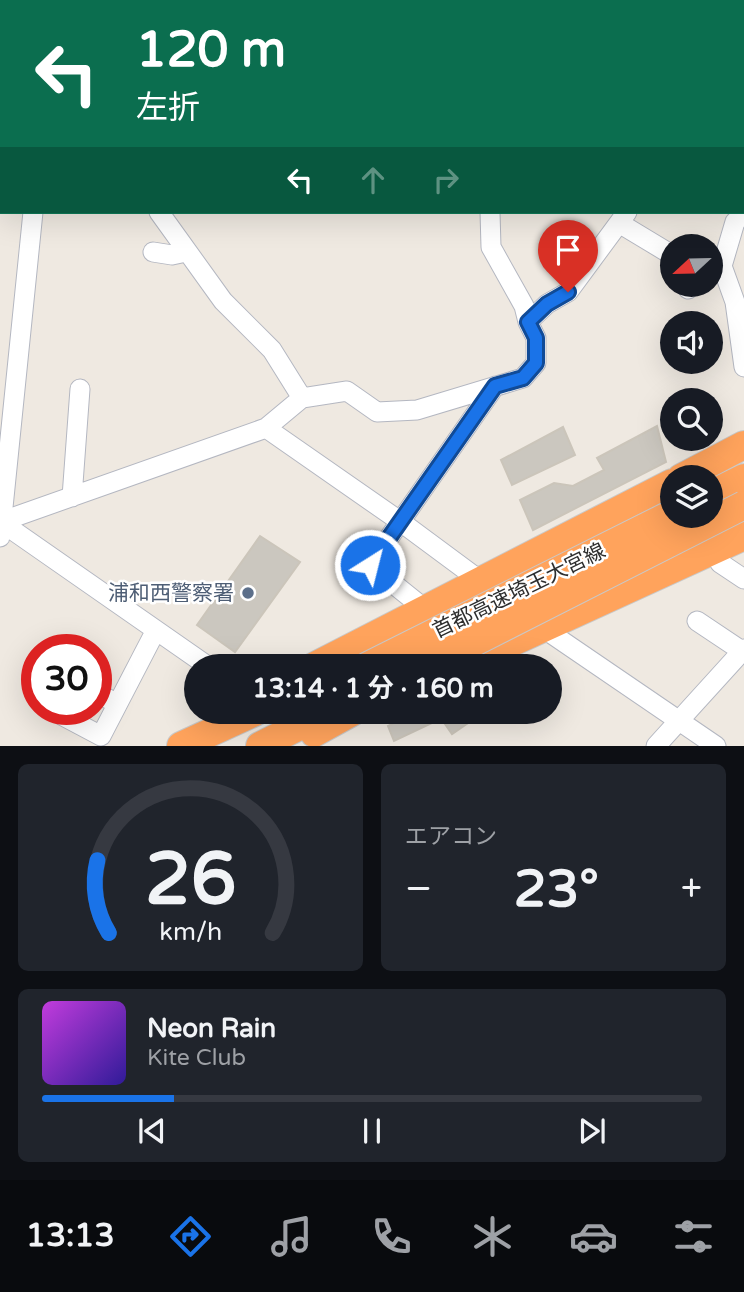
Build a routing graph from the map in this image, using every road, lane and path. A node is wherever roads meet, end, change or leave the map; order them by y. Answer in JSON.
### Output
{"nodes":[{"id":1,"x":33,"y":214,"type":"edge"},
{"id":2,"x":160,"y":214,"type":"edge"},
{"id":3,"x":490,"y":214,"type":"edge"},
{"id":4,"x":743,"y":214,"type":"edge"},
{"id":5,"x":623,"y":217,"type":"edge"},
{"id":6,"x":660,"y":246,"type":"edge"},
{"id":7,"x":153,"y":252,"type":"dead end"},
{"id":8,"x":186,"y":252,"type":"junction"},
{"id":9,"x":723,"y":252,"type":"edge"},
{"id":10,"x":723,"y":281,"type":"edge"},
{"id":11,"x":528,"y":322,"type":"junction"},
{"id":12,"x":744,"y":367,"type":"edge"},
{"id":13,"x":495,"y":386,"type":"junction"},
{"id":14,"x":80,"y":389,"type":"dead end"},
{"id":15,"x":302,"y":398,"type":"junction"},
{"id":16,"x":266,"y":428,"type":"junction"},
{"id":17,"x":744,"y":445,"type":"edge"},
{"id":18,"x":706,"y":465,"type":"edge"},
{"id":19,"x":744,"y":481,"type":"edge"},
{"id":20,"x":660,"y":488,"type":"edge"},
{"id":21,"x":723,"y":491,"type":"edge"},
{"id":22,"x":744,"y":496,"type":"edge"},
{"id":23,"x":72,"y":497,"type":"junction"},
{"id":24,"x":744,"y":505,"type":"edge"},
{"id":25,"x":723,"y":507,"type":"edge"},
{"id":26,"x":660,"y":520,"type":"edge"},
{"id":27,"x":744,"y":520,"type":"edge"},
{"id":28,"x":401,"y":522,"type":"junction"},
{"id":29,"x":660,"y":524,"type":"edge"},
{"id":30,"x":0,"y":527,"type":"edge"},
{"id":31,"x":684,"y":528,"type":"edge"},
{"id":32,"x":744,"y":536,"type":"edge"},
{"id":33,"x":717,"y":557,"type":"dead end"},
{"id":34,"x":744,"y":579,"type":"edge"},
{"id":35,"x":482,"y":582,"type":"junction"},
{"id":36,"x":426,"y":610,"type":"junction"},
{"id":37,"x":697,"y":621,"type":"dead end"},
{"id":38,"x":543,"y":628,"type":"junction"},
{"id":39,"x":156,"y":630,"type":"junction"},
{"id":40,"x":743,"y":650,"type":"edge"},
{"id":41,"x":190,"y":654,"type":"edge"},
{"id":42,"x":339,"y":654,"type":"edge"},
{"id":43,"x":383,"y":654,"type":"edge"},
{"id":44,"x":392,"y":654,"type":"edge"},
{"id":45,"x":453,"y":654,"type":"edge"},
{"id":46,"x":454,"y":654,"type":"edge"},
{"id":47,"x":461,"y":654,"type":"edge"},
{"id":48,"x":486,"y":654,"type":"edge"},
{"id":49,"x":112,"y":701,"type":"edge"},
{"id":50,"x":117,"y":704,"type":"junction"},
{"id":51,"x":112,"y":714,"type":"edge"},
{"id":52,"x":680,"y":720,"type":"junction"},
{"id":53,"x":216,"y":724,"type":"edge"},
{"id":54,"x":233,"y":724,"type":"edge"},
{"id":55,"x":245,"y":724,"type":"edge"},
{"id":56,"x":330,"y":724,"type":"edge"},
{"id":57,"x":333,"y":724,"type":"edge"},
{"id":58,"x":80,"y":725,"type":"edge"},
{"id":59,"x":106,"y":725,"type":"edge"},
{"id":60,"x":311,"y":734,"type":"edge"},
{"id":61,"x":194,"y":744,"type":"edge"},
{"id":62,"x":260,"y":746,"type":"edge"},
{"id":63,"x":656,"y":746,"type":"edge"},
{"id":64,"x":716,"y":746,"type":"edge"}],
"edges":[{"from":1,"to":30,"type":"street"},
{"from":2,"to":8,"type":"street"},
{"from":3,"to":11,"type":"street"},
{"from":4,"to":9,"type":"street"},
{"from":5,"to":6,"type":"street"},
{"from":5,"to":11,"type":"street"},
{"from":7,"to":8,"type":"street"},
{"from":8,"to":15,"type":"street"},
{"from":10,"to":12,"type":"street"},
{"from":11,"to":13,"type":"street"},
{"from":13,"to":15,"type":"street"},
{"from":13,"to":28,"type":"street"},
{"from":14,"to":23,"type":"street"},
{"from":15,"to":16,"type":"street"},
{"from":16,"to":23,"type":"street"},
{"from":16,"to":28,"type":"street"},
{"from":17,"to":18,"type":"highway"},
{"from":19,"to":21,"type":"highway"},
{"from":20,"to":35,"type":"highway"},
{"from":22,"to":25,"type":"highway"},
{"from":23,"to":30,"type":"street"},
{"from":24,"to":46,"type":"highway","name":"首都高速埼玉大宮線","bridge":true},
{"from":26,"to":44,"type":"highway","name":"首都高速埼玉大宮線","bridge":true},
{"from":27,"to":47,"type":"highway","bridge":true},
{"from":28,"to":35,"type":"street"},
{"from":28,"to":36,"type":"street"},
{"from":29,"to":43,"type":"highway"},
{"from":30,"to":39,"type":"street"},
{"from":31,"to":45,"type":"highway"},
{"from":32,"to":38,"type":"highway"},
{"from":33,"to":34,"type":"street"},
{"from":35,"to":36,"type":"highway"},
{"from":36,"to":42,"type":"highway"},
{"from":37,"to":40,"type":"street"},
{"from":38,"to":48,"type":"highway"},
{"from":38,"to":52,"type":"street"},
{"from":39,"to":41,"type":"street"},
{"from":39,"to":50,"type":"street"},
{"from":40,"to":52,"type":"street"},
{"from":49,"to":50,"type":"street"},
{"from":50,"to":51,"type":"street"},
{"from":52,"to":63,"type":"street"},
{"from":52,"to":64,"type":"street"},
{"from":53,"to":61,"type":"highway"},
{"from":54,"to":61,"type":"highway"},
{"from":55,"to":61,"type":"highway"},
{"from":56,"to":60,"type":"highway"},
{"from":57,"to":60,"type":"highway"},
{"from":58,"to":59,"type":"street"},
{"from":60,"to":62,"type":"highway"}]}
